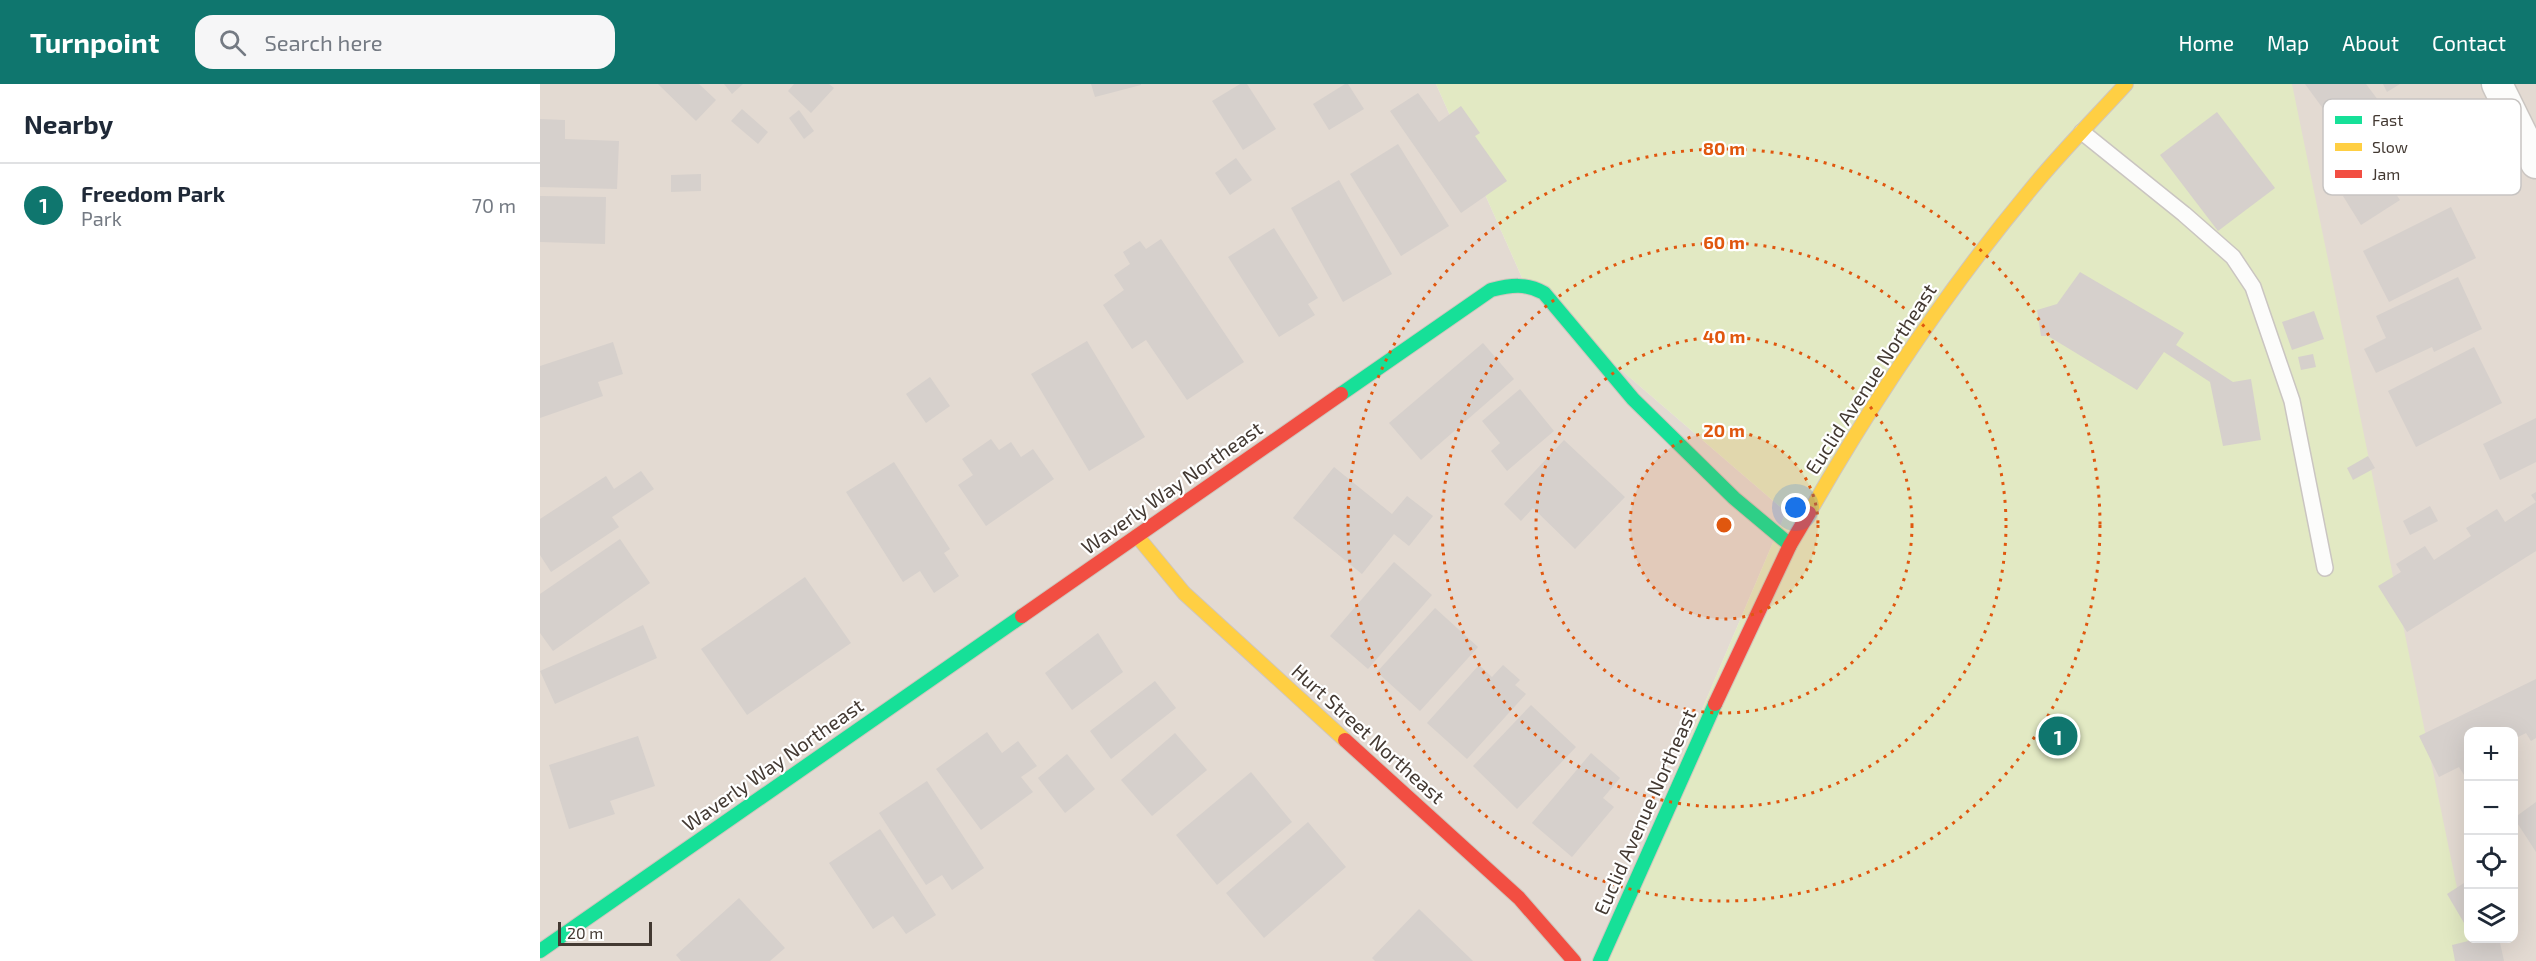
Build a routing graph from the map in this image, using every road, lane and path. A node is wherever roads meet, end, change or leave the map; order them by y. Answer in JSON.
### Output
{"nodes":[{"id":1,"x":2126,"y":84,"type":"edge"},
{"id":2,"x":2497,"y":84,"type":"edge"},
{"id":3,"x":2504,"y":99,"type":"edge"},
{"id":4,"x":2082,"y":132,"type":"junction"},
{"id":5,"x":2521,"y":133,"type":"edge"},
{"id":6,"x":2536,"y":163,"type":"edge"},
{"id":7,"x":1137,"y":536,"type":"junction"},
{"id":8,"x":1790,"y":545,"type":"junction"},
{"id":9,"x":2325,"y":568,"type":"dead end"},
{"id":10,"x":540,"y":951,"type":"edge"},
{"id":11,"x":1574,"y":961,"type":"edge"},
{"id":12,"x":1600,"y":961,"type":"edge"}],
"edges":[{"from":1,"to":4,"type":"street","name":"Euclid Avenue Northeast"},
{"from":2,"to":3,"type":"street"},
{"from":4,"to":8,"type":"street","name":"Euclid Avenue Northeast"},
{"from":4,"to":9,"type":"lane"},
{"from":5,"to":6,"type":"street"},
{"from":7,"to":8,"type":"street","name":"Waverly Way Northeast"},
{"from":7,"to":10,"type":"street","name":"Waverly Way Northeast"},
{"from":7,"to":11,"type":"street","name":"Hurt Street Northeast"},
{"from":8,"to":12,"type":"street","name":"Euclid Avenue Northeast"}]}
